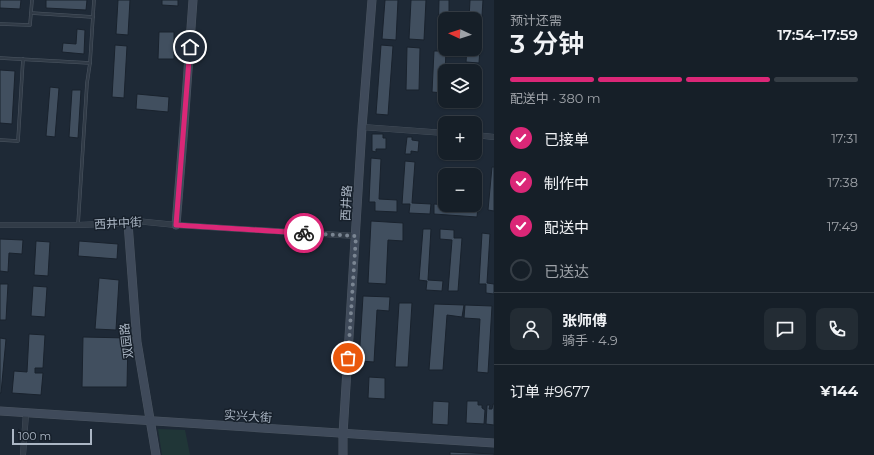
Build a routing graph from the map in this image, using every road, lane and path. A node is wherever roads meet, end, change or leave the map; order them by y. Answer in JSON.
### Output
{"nodes":[{"id":1,"x":32,"y":0,"type":"edge"},
{"id":2,"x":94,"y":0,"type":"edge"},
{"id":3,"x":193,"y":0,"type":"edge"},
{"id":4,"x":372,"y":0,"type":"edge"},
{"id":5,"x":31,"y":13,"type":"junction"},
{"id":6,"x":93,"y":17,"type":"junction"},
{"id":7,"x":0,"y":24,"type":"edge"},
{"id":8,"x":0,"y":58,"type":"edge"},
{"id":9,"x":23,"y":59,"type":"junction"},
{"id":10,"x":90,"y":63,"type":"junction"},
{"id":11,"x":362,"y":127,"type":"junction"},
{"id":12,"x":438,"y":132,"type":"edge"},
{"id":13,"x":482,"y":136,"type":"edge"},
{"id":14,"x":494,"y":137,"type":"edge"},
{"id":15,"x":0,"y":140,"type":"edge"},
{"id":16,"x":128,"y":223,"type":"junction"},
{"id":17,"x":0,"y":225,"type":"edge"},
{"id":18,"x":78,"y":225,"type":"junction"},
{"id":19,"x":176,"y":225,"type":"junction"},
{"id":20,"x":356,"y":236,"type":"junction"},
{"id":21,"x":0,"y":411,"type":"edge"},
{"id":22,"x":26,"y":413,"type":"junction"},
{"id":23,"x":151,"y":421,"type":"junction"},
{"id":24,"x":343,"y":434,"type":"junction"},
{"id":25,"x":494,"y":443,"type":"edge"},
{"id":26,"x":23,"y":455,"type":"edge"},
{"id":27,"x":156,"y":455,"type":"edge"},
{"id":28,"x":343,"y":455,"type":"edge"}],
"edges":[{"from":1,"to":5,"type":"lane"},
{"from":2,"to":6,"type":"lane"},
{"from":3,"to":19,"type":"street"},
{"from":4,"to":11,"type":"street","name":"西井路"},
{"from":5,"to":6,"type":"lane"},
{"from":5,"to":7,"type":"lane"},
{"from":6,"to":10,"type":"lane"},
{"from":8,"to":9,"type":"lane"},
{"from":9,"to":10,"type":"lane"},
{"from":9,"to":15,"type":"lane"},
{"from":10,"to":18,"type":"lane"},
{"from":11,"to":12,"type":"street"},
{"from":11,"to":20,"type":"street","name":"西井路"},
{"from":13,"to":14,"type":"street"},
{"from":16,"to":18,"type":"street","name":"西井中街"},
{"from":16,"to":19,"type":"street","name":"西井中街"},
{"from":16,"to":23,"type":"street","name":"双园路"},
{"from":17,"to":18,"type":"street","name":"西井中街"},
{"from":19,"to":20,"type":"street","name":"西井中街"},
{"from":20,"to":24,"type":"street","name":"西井路"},
{"from":21,"to":22,"type":"street","name":"实兴大街"},
{"from":22,"to":23,"type":"street","name":"实兴大街"},
{"from":22,"to":26,"type":"street"},
{"from":23,"to":24,"type":"street","name":"实兴大街"},
{"from":23,"to":27,"type":"street","name":"双园路"},
{"from":24,"to":25,"type":"street","name":"实兴大街"},
{"from":24,"to":28,"type":"street","name":"西井路"}]}
